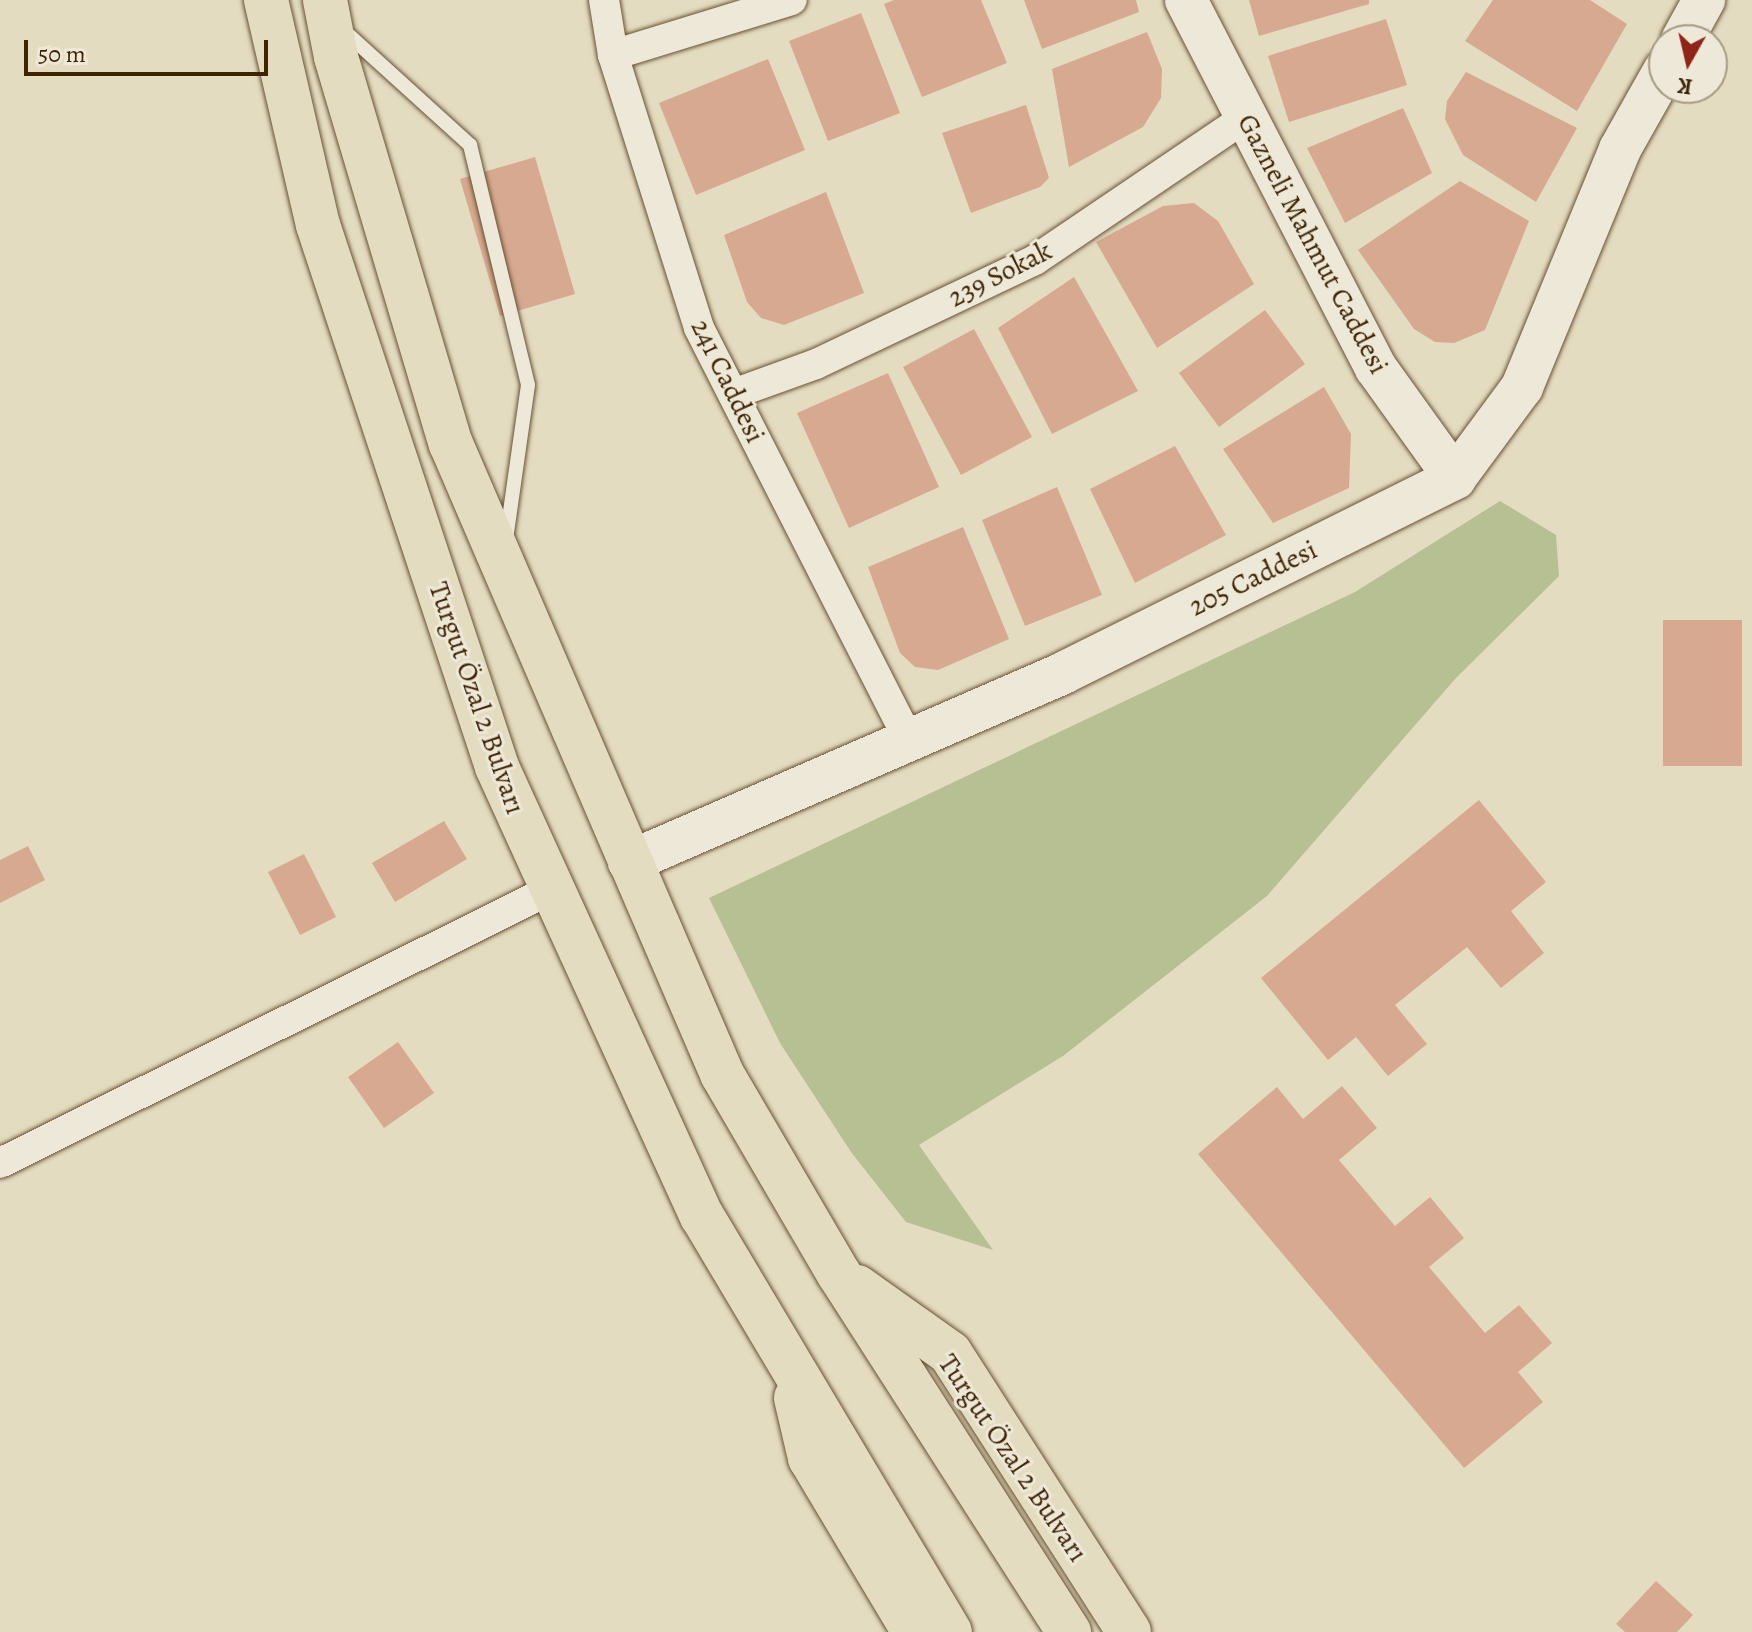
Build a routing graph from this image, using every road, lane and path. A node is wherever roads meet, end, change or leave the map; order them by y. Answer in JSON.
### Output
{"nodes":[{"id":1,"x":266,"y":0,"type":"edge"},
{"id":2,"x":604,"y":0,"type":"edge"},
{"id":3,"x":792,"y":0,"type":"edge"},
{"id":4,"x":1186,"y":0,"type":"edge"},
{"id":5,"x":327,"y":8,"type":"edge"},
{"id":6,"x":613,"y":55,"type":"junction"},
{"id":7,"x":1648,"y":99,"type":"edge"},
{"id":8,"x":1246,"y":117,"type":"junction"},
{"id":9,"x":733,"y":394,"type":"junction"},
{"id":10,"x":1455,"y":478,"type":"junction"},
{"id":11,"x":503,"y":567,"type":"junction"},
{"id":12,"x":909,"y":741,"type":"junction"},
{"id":13,"x":629,"y":862,"type":"junction"},
{"id":14,"x":550,"y":890,"type":"junction"},
{"id":15,"x":0,"y":1163,"type":"edge"},
{"id":16,"x":839,"y":1274,"type":"junction"},
{"id":17,"x":786,"y":1357,"type":"junction"},
{"id":18,"x":914,"y":1632,"type":"edge"},
{"id":19,"x":950,"y":1632,"type":"edge"},
{"id":20,"x":1069,"y":1632,"type":"edge"},
{"id":21,"x":1129,"y":1632,"type":"edge"}],
"edges":[{"from":1,"to":14,"type":"highway","name":"Turgut Özal 2 Bulvarı"},
{"from":2,"to":6,"type":"street","name":"241 Caddesi"},
{"from":3,"to":6,"type":"street"},
{"from":4,"to":8,"type":"street","name":"Gazneli Mahmut Caddesi"},
{"from":5,"to":11,"type":"highway","name":"Turgut Özal 2 Bulvarı"},
{"from":5,"to":11,"type":"lane"},
{"from":6,"to":9,"type":"street","name":"241 Caddesi"},
{"from":7,"to":10,"type":"street","name":"205 Caddesi"},
{"from":8,"to":9,"type":"street","name":"239 Sokak"},
{"from":8,"to":10,"type":"street","name":"Gazneli Mahmut Caddesi"},
{"from":9,"to":12,"type":"street","name":"241 Caddesi"},
{"from":10,"to":12,"type":"street","name":"205 Caddesi"},
{"from":11,"to":13,"type":"highway","name":"Turgut Özal 2 Bulvarı"},
{"from":12,"to":13,"type":"street","name":"205 Caddesi"},
{"from":13,"to":16,"type":"highway","name":"Turgut Özal 2 Bulvarı"},
{"from":14,"to":15,"type":"street"},
{"from":14,"to":17,"type":"highway","name":"Turgut Özal 2 Bulvarı"},
{"from":16,"to":20,"type":"highway","name":"Turgut Özal 2 Bulvarı"},
{"from":16,"to":21,"type":"highway","name":"Turgut Özal 2 Bulvarı"},
{"from":17,"to":18,"type":"highway","name":"Turgut Özal 2 Bulvarı"},
{"from":17,"to":19,"type":"highway","name":"Turgut Özal 2 Bulvarı"}]}
